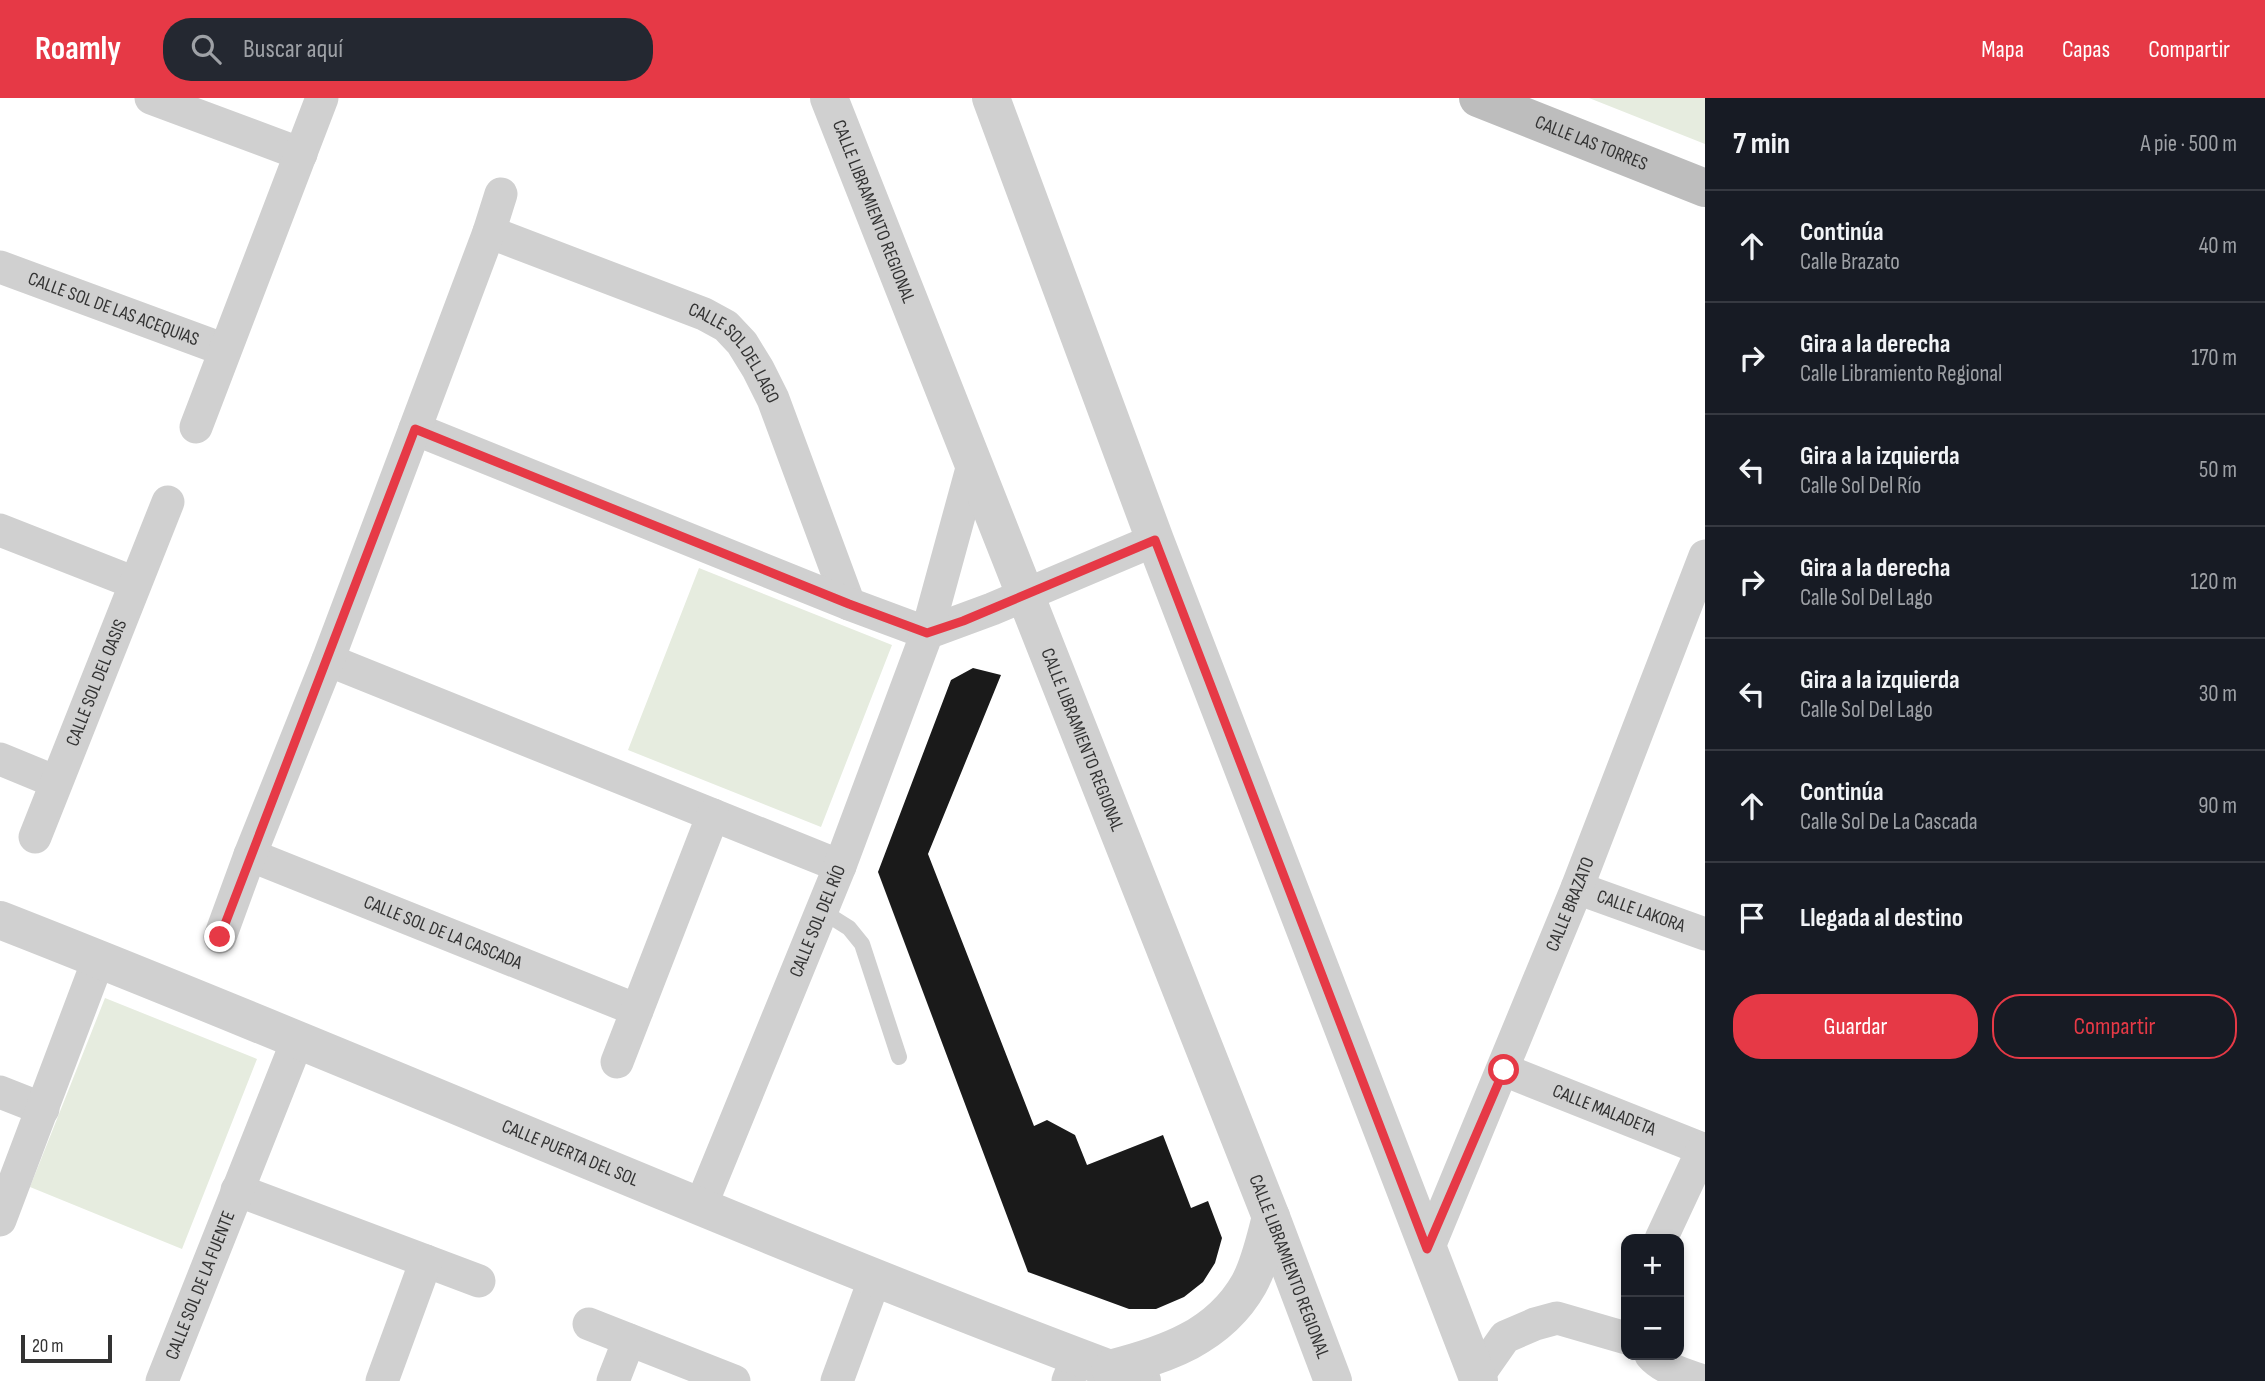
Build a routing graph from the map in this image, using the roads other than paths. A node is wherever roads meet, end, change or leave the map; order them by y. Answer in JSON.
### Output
{"nodes":[{"id":1,"x":151,"y":98,"type":"edge"},
{"id":2,"x":323,"y":98,"type":"edge"},
{"id":3,"x":830,"y":98,"type":"edge"},
{"id":4,"x":990,"y":98,"type":"edge"},
{"id":5,"x":1478,"y":98,"type":"edge"},
{"id":6,"x":301,"y":154,"type":"junction"},
{"id":7,"x":1705,"y":188,"type":"edge"},
{"id":8,"x":501,"y":194,"type":"dead end"},
{"id":9,"x":489,"y":232,"type":"junction"},
{"id":10,"x":0,"y":267,"type":"edge"},
{"id":11,"x":225,"y":350,"type":"junction"},
{"id":12,"x":196,"y":427,"type":"dead end"},
{"id":13,"x":415,"y":429,"type":"junction"},
{"id":14,"x":974,"y":461,"type":"junction"},
{"id":15,"x":168,"y":502,"type":"dead end"},
{"id":16,"x":0,"y":530,"type":"edge"},
{"id":17,"x":1155,"y":540,"type":"junction"},
{"id":18,"x":1705,"y":556,"type":"edge"},
{"id":19,"x":135,"y":583,"type":"junction"},
{"id":20,"x":1027,"y":595,"type":"junction"},
{"id":21,"x":849,"y":604,"type":"junction"},
{"id":22,"x":927,"y":633,"type":"junction"},
{"id":23,"x":328,"y":660,"type":"junction"},
{"id":24,"x":0,"y":760,"type":"edge"},
{"id":25,"x":57,"y":782,"type":"junction"},
{"id":26,"x":713,"y":815,"type":"junction"},
{"id":27,"x":35,"y":837,"type":"dead end"},
{"id":28,"x":250,"y":855,"type":"junction"},
{"id":29,"x":840,"y":866,"type":"junction"},
{"id":30,"x":1577,"y":888,"type":"junction"},
{"id":31,"x":822,"y":911,"type":"junction"},
{"id":32,"x":0,"y":920,"type":"edge"},
{"id":33,"x":1705,"y":934,"type":"edge"},
{"id":34,"x":220,"y":937,"type":"dead end"},
{"id":35,"x":99,"y":958,"type":"junction"},
{"id":36,"x":637,"y":1010,"type":"junction"},
{"id":37,"x":298,"y":1039,"type":"junction"},
{"id":38,"x":899,"y":1057,"type":"dead end"},
{"id":39,"x":617,"y":1062,"type":"dead end"},
{"id":40,"x":1504,"y":1070,"type":"junction"},
{"id":41,"x":0,"y":1092,"type":"edge"},
{"id":42,"x":43,"y":1109,"type":"junction"},
{"id":43,"x":1704,"y":1150,"type":"edge"},
{"id":44,"x":237,"y":1190,"type":"junction"},
{"id":45,"x":700,"y":1208,"type":"junction"},
{"id":46,"x":1271,"y":1217,"type":"junction"},
{"id":47,"x":0,"y":1220,"type":"edge"},
{"id":48,"x":1663,"y":1234,"type":"edge"},
{"id":49,"x":1427,"y":1249,"type":"junction"},
{"id":50,"x":426,"y":1261,"type":"junction"},
{"id":51,"x":875,"y":1278,"type":"junction"},
{"id":52,"x":479,"y":1281,"type":"dead end"},
{"id":53,"x":589,"y":1324,"type":"dead end"},
{"id":54,"x":1621,"y":1337,"type":"edge"},
{"id":55,"x":629,"y":1340,"type":"junction"},
{"id":56,"x":1655,"y":1360,"type":"edge"},
{"id":57,"x":1099,"y":1372,"type":"edge"},
{"id":58,"x":1478,"y":1379,"type":"edge"},
{"id":59,"x":162,"y":1381,"type":"edge"},
{"id":60,"x":382,"y":1381,"type":"edge"},
{"id":61,"x":613,"y":1381,"type":"edge"},
{"id":62,"x":734,"y":1381,"type":"edge"},
{"id":63,"x":837,"y":1381,"type":"edge"},
{"id":64,"x":1333,"y":1381,"type":"edge"},
{"id":65,"x":1703,"y":1381,"type":"edge"}],
"edges":[{"from":1,"to":6,"type":"street"},
{"from":2,"to":6,"type":"street"},
{"from":3,"to":14,"type":"street","name":"CALLE LIBRAMIENTO REGIONAL"},
{"from":4,"to":17,"type":"street"},
{"from":5,"to":7,"type":"main road","name":"CALLE LAS TORRES"},
{"from":6,"to":11,"type":"street"},
{"from":8,"to":9,"type":"street"},
{"from":9,"to":13,"type":"street"},
{"from":9,"to":21,"type":"street","name":"CALLE SOL DEL LAGO"},
{"from":10,"to":11,"type":"street","name":"CALLE SOL DE LAS ACEQUIAS"},
{"from":11,"to":12,"type":"street"},
{"from":13,"to":21,"type":"street"},
{"from":13,"to":23,"type":"street"},
{"from":14,"to":20,"type":"street","name":"CALLE LIBRAMIENTO REGIONAL"},
{"from":14,"to":22,"type":"street","name":"CALLE SOL DEL RÍO"},
{"from":15,"to":19,"type":"street","name":"CALLE SOL DEL OASIS"},
{"from":16,"to":19,"type":"street"},
{"from":17,"to":20,"type":"street"},
{"from":17,"to":49,"type":"street"},
{"from":18,"to":30,"type":"street","name":"CALLE BRAZATO"},
{"from":19,"to":25,"type":"street","name":"CALLE SOL DEL OASIS"},
{"from":20,"to":22,"type":"street"},
{"from":20,"to":46,"type":"street","name":"CALLE LIBRAMIENTO REGIONAL"},
{"from":21,"to":22,"type":"street"},
{"from":22,"to":29,"type":"street","name":"CALLE SOL DEL RÍO"},
{"from":23,"to":26,"type":"street"},
{"from":23,"to":28,"type":"street"},
{"from":24,"to":25,"type":"street"},
{"from":25,"to":27,"type":"street","name":"CALLE SOL DEL OASIS"},
{"from":26,"to":29,"type":"street"},
{"from":26,"to":36,"type":"street"},
{"from":28,"to":34,"type":"street"},
{"from":28,"to":36,"type":"street","name":"CALLE SOL DE LA CASCADA"},
{"from":29,"to":31,"type":"street","name":"CALLE SOL DEL RÍO"},
{"from":30,"to":33,"type":"street","name":"CALLE LAKORA"},
{"from":30,"to":40,"type":"street","name":"CALLE BRAZATO"},
{"from":31,"to":38,"type":"lane"},
{"from":31,"to":45,"type":"street","name":"CALLE SOL DEL RÍO"},
{"from":32,"to":35,"type":"street","name":"CALLE PUERTA DEL SOL"},
{"from":35,"to":37,"type":"street","name":"CALLE PUERTA DEL SOL"},
{"from":35,"to":42,"type":"street"},
{"from":36,"to":39,"type":"street"},
{"from":37,"to":44,"type":"street","name":"CALLE SOL DE LA FUENTE"},
{"from":37,"to":45,"type":"street","name":"CALLE PUERTA DEL SOL"},
{"from":40,"to":43,"type":"street","name":"CALLE MALADETA"},
{"from":40,"to":49,"type":"street","name":"CALLE BRAZATO"},
{"from":41,"to":42,"type":"street"},
{"from":42,"to":47,"type":"street"},
{"from":43,"to":48,"type":"street"},
{"from":44,"to":50,"type":"street","name":"CALLE SOL DE LA FUENTE"},
{"from":44,"to":59,"type":"street","name":"CALLE SOL DE LA FUENTE"},
{"from":45,"to":51,"type":"street","name":"CALLE PUERTA DEL SOL"},
{"from":46,"to":57,"type":"street"},
{"from":46,"to":64,"type":"street","name":"CALLE LIBRAMIENTO REGIONAL"},
{"from":49,"to":58,"type":"street"},
{"from":50,"to":52,"type":"street","name":"CALLE SOL DE LA FUENTE"},
{"from":50,"to":60,"type":"street"},
{"from":51,"to":57,"type":"street","name":"CALLE PUERTA DEL SOL"},
{"from":51,"to":63,"type":"street"},
{"from":53,"to":55,"type":"street"},
{"from":54,"to":58,"type":"street"},
{"from":55,"to":61,"type":"street"},
{"from":55,"to":62,"type":"street"},
{"from":56,"to":65,"type":"street"}]}
